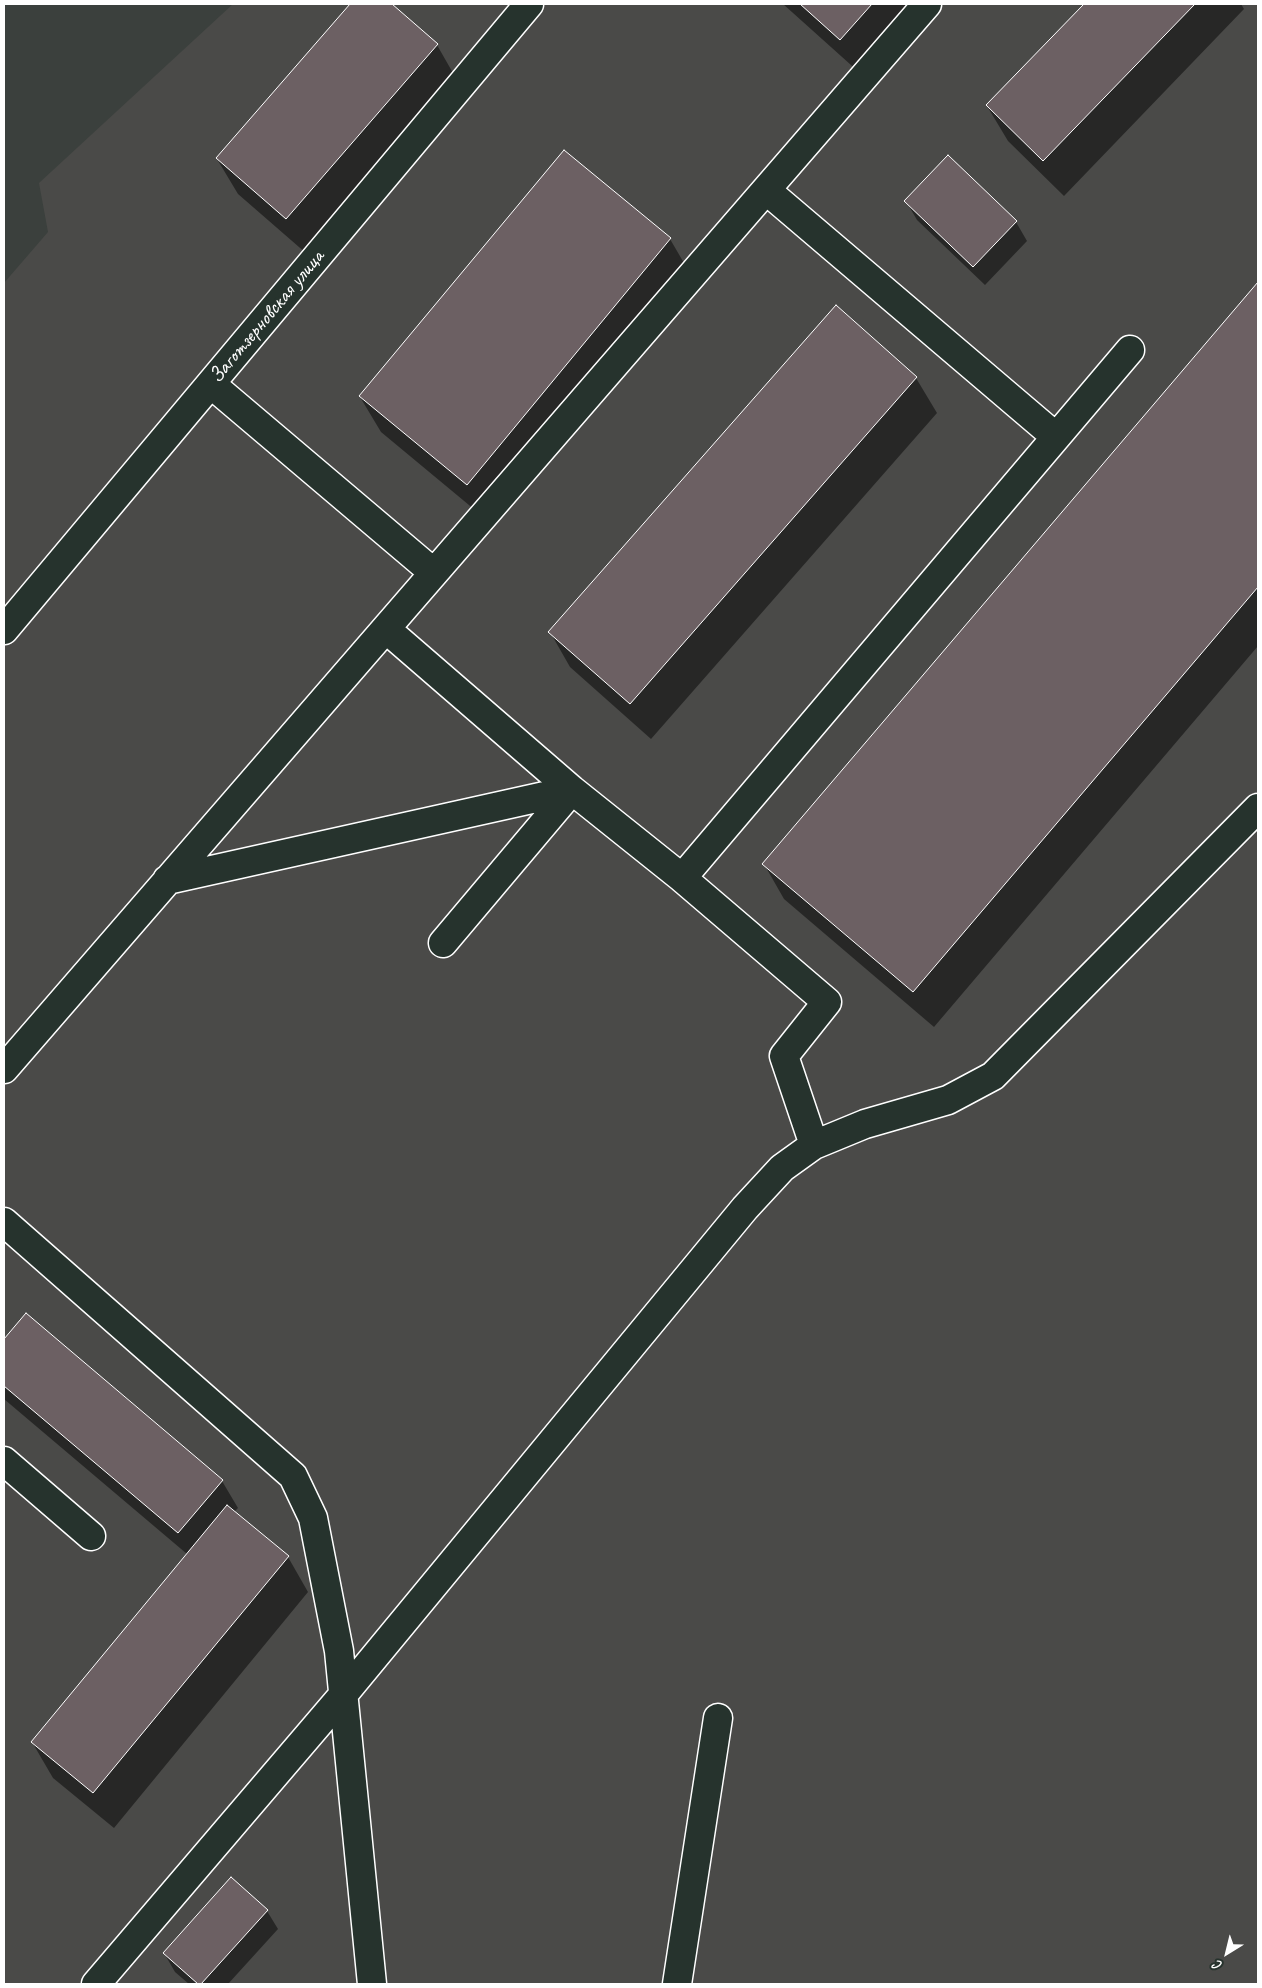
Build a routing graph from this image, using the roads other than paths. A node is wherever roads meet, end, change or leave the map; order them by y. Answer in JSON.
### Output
{"nodes":[{"id":1,"x":530,"y":4,"type":"edge"},
{"id":2,"x":928,"y":4,"type":"edge"},
{"id":3,"x":766,"y":190,"type":"junction"},
{"id":4,"x":1130,"y":350,"type":"dead end"},
{"id":5,"x":211,"y":384,"type":"junction"},
{"id":6,"x":1056,"y":437,"type":"junction"},
{"id":7,"x":434,"y":574,"type":"junction"},
{"id":8,"x":386,"y":629,"type":"junction"},
{"id":9,"x":4,"y":630,"type":"edge"},
{"id":10,"x":572,"y":790,"type":"junction"},
{"id":11,"x":1258,"y":808,"type":"edge"},
{"id":12,"x":682,"y":878,"type":"junction"},
{"id":13,"x":167,"y":880,"type":"junction"},
{"id":14,"x":443,"y":943,"type":"dead end"},
{"id":15,"x":4,"y":1069,"type":"edge"},
{"id":16,"x":814,"y":1145,"type":"junction"},
{"id":17,"x":4,"y":1222,"type":"edge"},
{"id":18,"x":4,"y":1461,"type":"edge"},
{"id":19,"x":91,"y":1536,"type":"dead end"},
{"id":20,"x":343,"y":1695,"type":"junction"},
{"id":21,"x":718,"y":1718,"type":"dead end"},
{"id":22,"x":96,"y":1984,"type":"edge"},
{"id":23,"x":372,"y":1984,"type":"edge"},
{"id":24,"x":677,"y":1984,"type":"edge"}],
"edges":[{"from":1,"to":5,"type":"street","name":"Заготзерновская улица"},
{"from":2,"to":3,"type":"street"},
{"from":3,"to":6,"type":"street"},
{"from":3,"to":7,"type":"street"},
{"from":4,"to":6,"type":"street"},
{"from":5,"to":7,"type":"street"},
{"from":5,"to":9,"type":"street","name":"Заготзерновская улица"},
{"from":6,"to":12,"type":"street"},
{"from":7,"to":8,"type":"street"},
{"from":8,"to":10,"type":"street"},
{"from":8,"to":13,"type":"street"},
{"from":10,"to":12,"type":"street"},
{"from":10,"to":13,"type":"street"},
{"from":10,"to":14,"type":"street"},
{"from":11,"to":16,"type":"street"},
{"from":12,"to":16,"type":"street"},
{"from":13,"to":15,"type":"street"},
{"from":16,"to":20,"type":"street"},
{"from":17,"to":20,"type":"street"},
{"from":18,"to":19,"type":"street"},
{"from":20,"to":22,"type":"street"},
{"from":20,"to":23,"type":"street"},
{"from":21,"to":24,"type":"street"}]}
